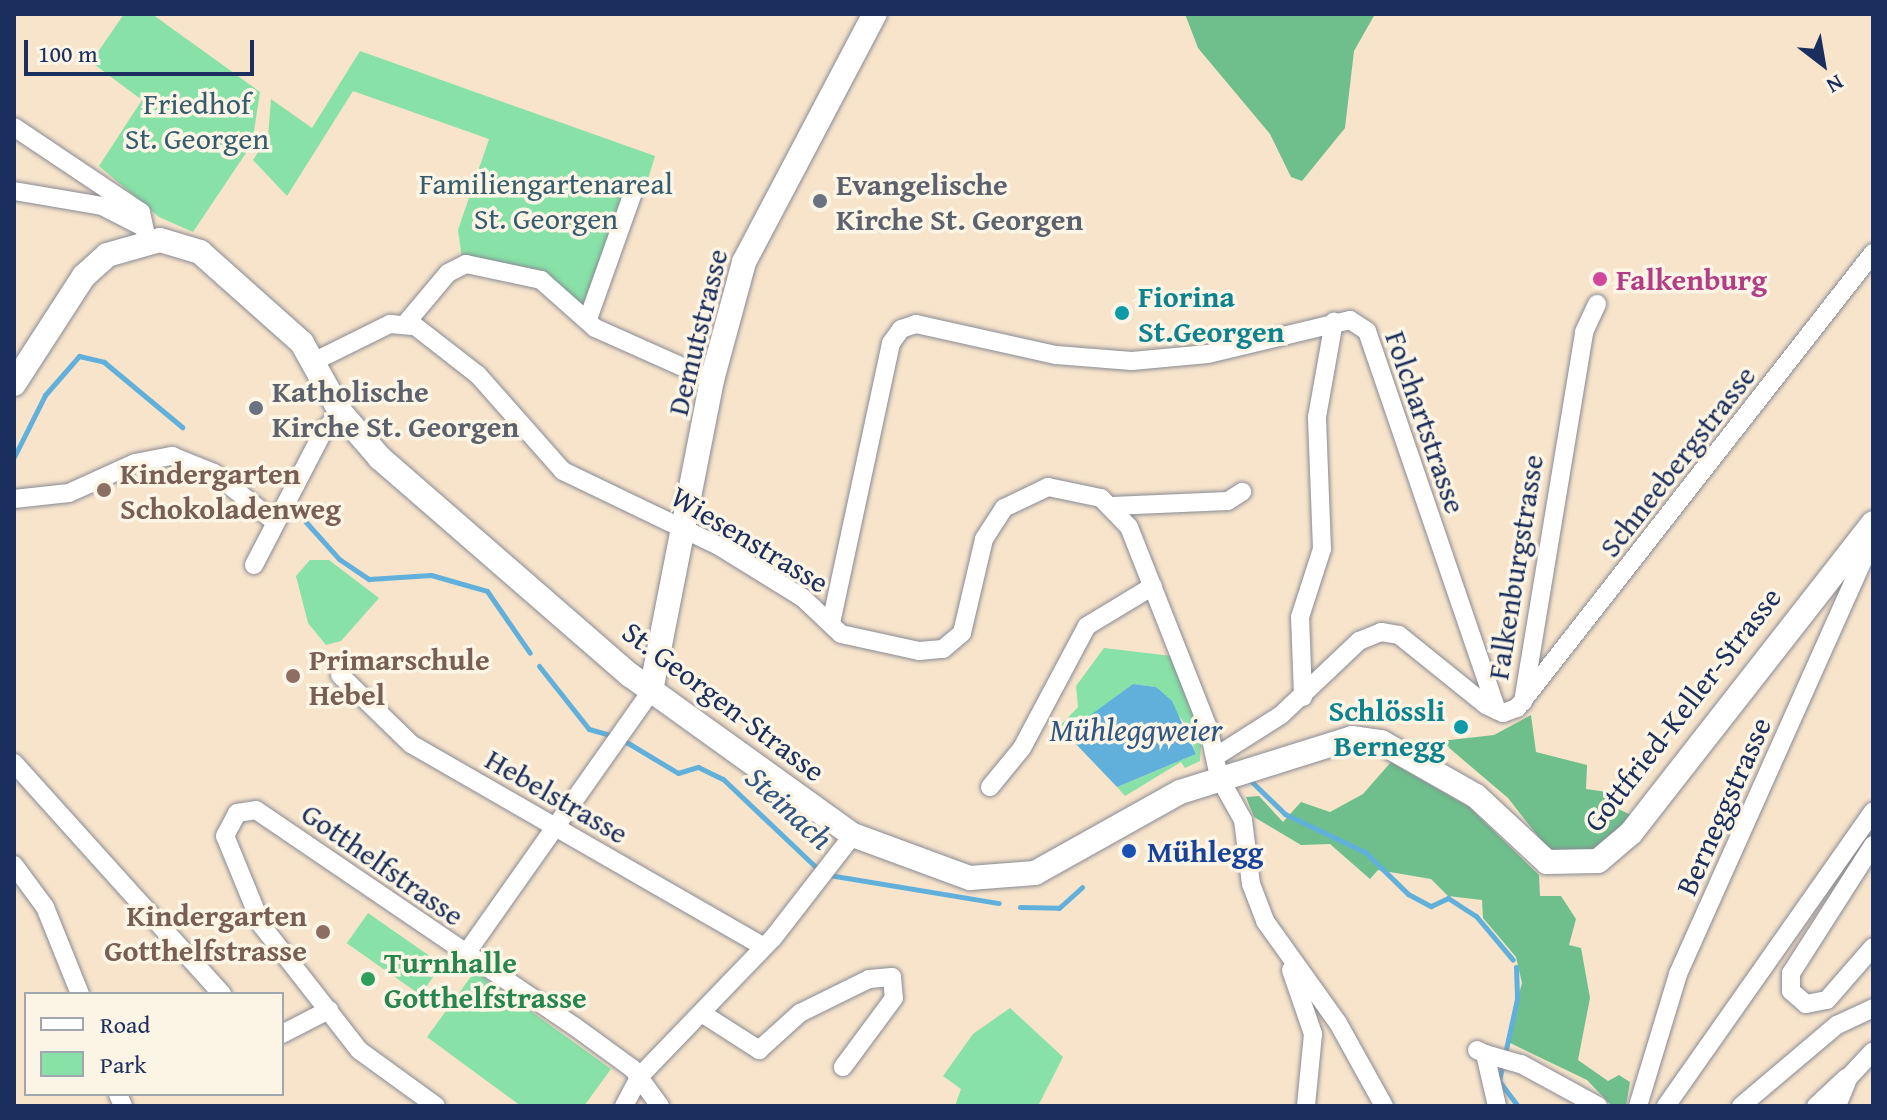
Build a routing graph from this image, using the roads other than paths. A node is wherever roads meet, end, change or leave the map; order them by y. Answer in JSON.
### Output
{"nodes":[{"id":1,"x":875,"y":14,"type":"edge"},
{"id":2,"x":14,"y":127,"type":"edge"},
{"id":3,"x":634,"y":190,"type":"dead end"},
{"id":4,"x":14,"y":191,"type":"edge"},
{"id":5,"x":146,"y":235,"type":"junction"},
{"id":6,"x":1873,"y":253,"type":"edge"},
{"id":7,"x":1597,"y":304,"type":"dead end"},
{"id":8,"x":588,"y":319,"type":"junction"},
{"id":9,"x":1334,"y":322,"type":"junction"},
{"id":10,"x":406,"y":323,"type":"junction"},
{"id":11,"x":315,"y":361,"type":"junction"},
{"id":12,"x":712,"y":380,"type":"junction"},
{"id":13,"x":14,"y":384,"type":"edge"},
{"id":14,"x":341,"y":413,"type":"junction"},
{"id":15,"x":1242,"y":492,"type":"dead end"},
{"id":16,"x":14,"y":499,"type":"edge"},
{"id":17,"x":1112,"y":506,"type":"junction"},
{"id":18,"x":274,"y":521,"type":"junction"},
{"id":19,"x":686,"y":529,"type":"junction"},
{"id":20,"x":1866,"y":530,"type":"edge"},
{"id":21,"x":254,"y":565,"type":"dead end"},
{"id":22,"x":1153,"y":586,"type":"junction"},
{"id":23,"x":831,"y":623,"type":"junction"},
{"id":24,"x":340,"y":675,"type":"dead end"},
{"id":25,"x":651,"y":691,"type":"junction"},
{"id":26,"x":1303,"y":697,"type":"junction"},
{"id":27,"x":1523,"y":702,"type":"junction"},
{"id":28,"x":1497,"y":710,"type":"junction"},
{"id":29,"x":14,"y":763,"type":"edge"},
{"id":30,"x":1217,"y":767,"type":"junction"},
{"id":31,"x":990,"y":787,"type":"dead end"},
{"id":32,"x":1873,"y":812,"type":"edge"},
{"id":33,"x":557,"y":827,"type":"junction"},
{"id":34,"x":853,"y":835,"type":"junction"},
{"id":35,"x":1873,"y":845,"type":"edge"},
{"id":36,"x":14,"y":865,"type":"edge"},
{"id":37,"x":762,"y":946,"type":"junction"},
{"id":38,"x":1873,"y":947,"type":"edge"},
{"id":39,"x":465,"y":955,"type":"junction"},
{"id":40,"x":1289,"y":960,"type":"junction"},
{"id":41,"x":79,"y":992,"type":"edge"},
{"id":42,"x":220,"y":992,"type":"edge"},
{"id":43,"x":1873,"y":1008,"type":"edge"},
{"id":44,"x":329,"y":1010,"type":"junction"},
{"id":45,"x":703,"y":1014,"type":"junction"},
{"id":46,"x":284,"y":1033,"type":"edge"},
{"id":47,"x":1873,"y":1051,"type":"edge"},
{"id":48,"x":843,"y":1067,"type":"dead end"},
{"id":49,"x":640,"y":1076,"type":"junction"},
{"id":50,"x":1849,"y":1077,"type":"junction"},
{"id":51,"x":436,"y":1106,"type":"edge"},
{"id":52,"x":624,"y":1106,"type":"edge"},
{"id":53,"x":660,"y":1106,"type":"edge"},
{"id":54,"x":1306,"y":1106,"type":"edge"},
{"id":55,"x":1384,"y":1106,"type":"edge"},
{"id":56,"x":1497,"y":1106,"type":"edge"},
{"id":57,"x":1598,"y":1106,"type":"edge"},
{"id":58,"x":1638,"y":1106,"type":"edge"},
{"id":59,"x":1666,"y":1106,"type":"edge"},
{"id":60,"x":1741,"y":1106,"type":"edge"},
{"id":61,"x":1816,"y":1106,"type":"edge"},
{"id":62,"x":1837,"y":1106,"type":"edge"}],
"edges":[{"from":1,"to":12,"type":"street","name":"Demutstrasse"},
{"from":2,"to":5,"type":"street"},
{"from":3,"to":8,"type":"street"},
{"from":4,"to":5,"type":"street"},
{"from":5,"to":11,"type":"street","name":"St. Georgen-Strasse"},
{"from":5,"to":13,"type":"street"},
{"from":6,"to":27,"type":"street","name":"Schneebergstrasse"},
{"from":7,"to":27,"type":"street","name":"Falkenburgstrasse"},
{"from":8,"to":10,"type":"street"},
{"from":8,"to":12,"type":"street"},
{"from":9,"to":23,"type":"street"},
{"from":9,"to":26,"type":"street"},
{"from":9,"to":28,"type":"street","name":"Folchartstrasse"},
{"from":10,"to":11,"type":"street"},
{"from":10,"to":19,"type":"street","name":"Wiesenstrasse"},
{"from":11,"to":14,"type":"street","name":"St. Georgen-Strasse"},
{"from":12,"to":19,"type":"street","name":"Demutstrasse"},
{"from":14,"to":18,"type":"street"},
{"from":14,"to":25,"type":"street","name":"St. Georgen-Strasse"},
{"from":15,"to":17,"type":"street"},
{"from":16,"to":18,"type":"street"},
{"from":17,"to":22,"type":"street"},
{"from":17,"to":23,"type":"street","name":"Wiesenstrasse"},
{"from":18,"to":21,"type":"street"},
{"from":19,"to":23,"type":"street","name":"Wiesenstrasse"},
{"from":19,"to":25,"type":"street","name":"Demutstrasse"},
{"from":20,"to":30,"type":"street","name":"Gottfried-Keller-Strasse"},
{"from":20,"to":58,"type":"street","name":"Berneggstrasse"},
{"from":22,"to":30,"type":"street"},
{"from":22,"to":31,"type":"street"},
{"from":24,"to":33,"type":"street","name":"Hebelstrasse"},
{"from":25,"to":33,"type":"street"},
{"from":25,"to":34,"type":"street","name":"St. Georgen-Strasse"},
{"from":26,"to":28,"type":"street","name":"Falkenburgstrasse"},
{"from":26,"to":30,"type":"street","name":"Falkenburgstrasse"},
{"from":27,"to":28,"type":"street","name":"Falkenburgstrasse"},
{"from":29,"to":42,"type":"street"},
{"from":30,"to":34,"type":"street","name":"St. Georgen-Strasse"},
{"from":30,"to":40,"type":"street"},
{"from":32,"to":59,"type":"street"},
{"from":33,"to":37,"type":"street","name":"Hebelstrasse"},
{"from":33,"to":39,"type":"street"},
{"from":34,"to":37,"type":"street"},
{"from":35,"to":38,"type":"street"},
{"from":36,"to":41,"type":"street"},
{"from":37,"to":45,"type":"street"},
{"from":39,"to":44,"type":"street","name":"Gotthelfstrasse"},
{"from":39,"to":49,"type":"street","name":"Gotthelfstrasse"},
{"from":40,"to":54,"type":"street"},
{"from":40,"to":55,"type":"street"},
{"from":43,"to":60,"type":"street"},
{"from":44,"to":46,"type":"street"},
{"from":44,"to":51,"type":"street"},
{"from":45,"to":48,"type":"street"},
{"from":45,"to":49,"type":"street"},
{"from":47,"to":50,"type":"street"},
{"from":49,"to":52,"type":"street"},
{"from":49,"to":53,"type":"street"},
{"from":50,"to":61,"type":"street"},
{"from":50,"to":62,"type":"street"},
{"from":56,"to":57,"type":"street"}]}
